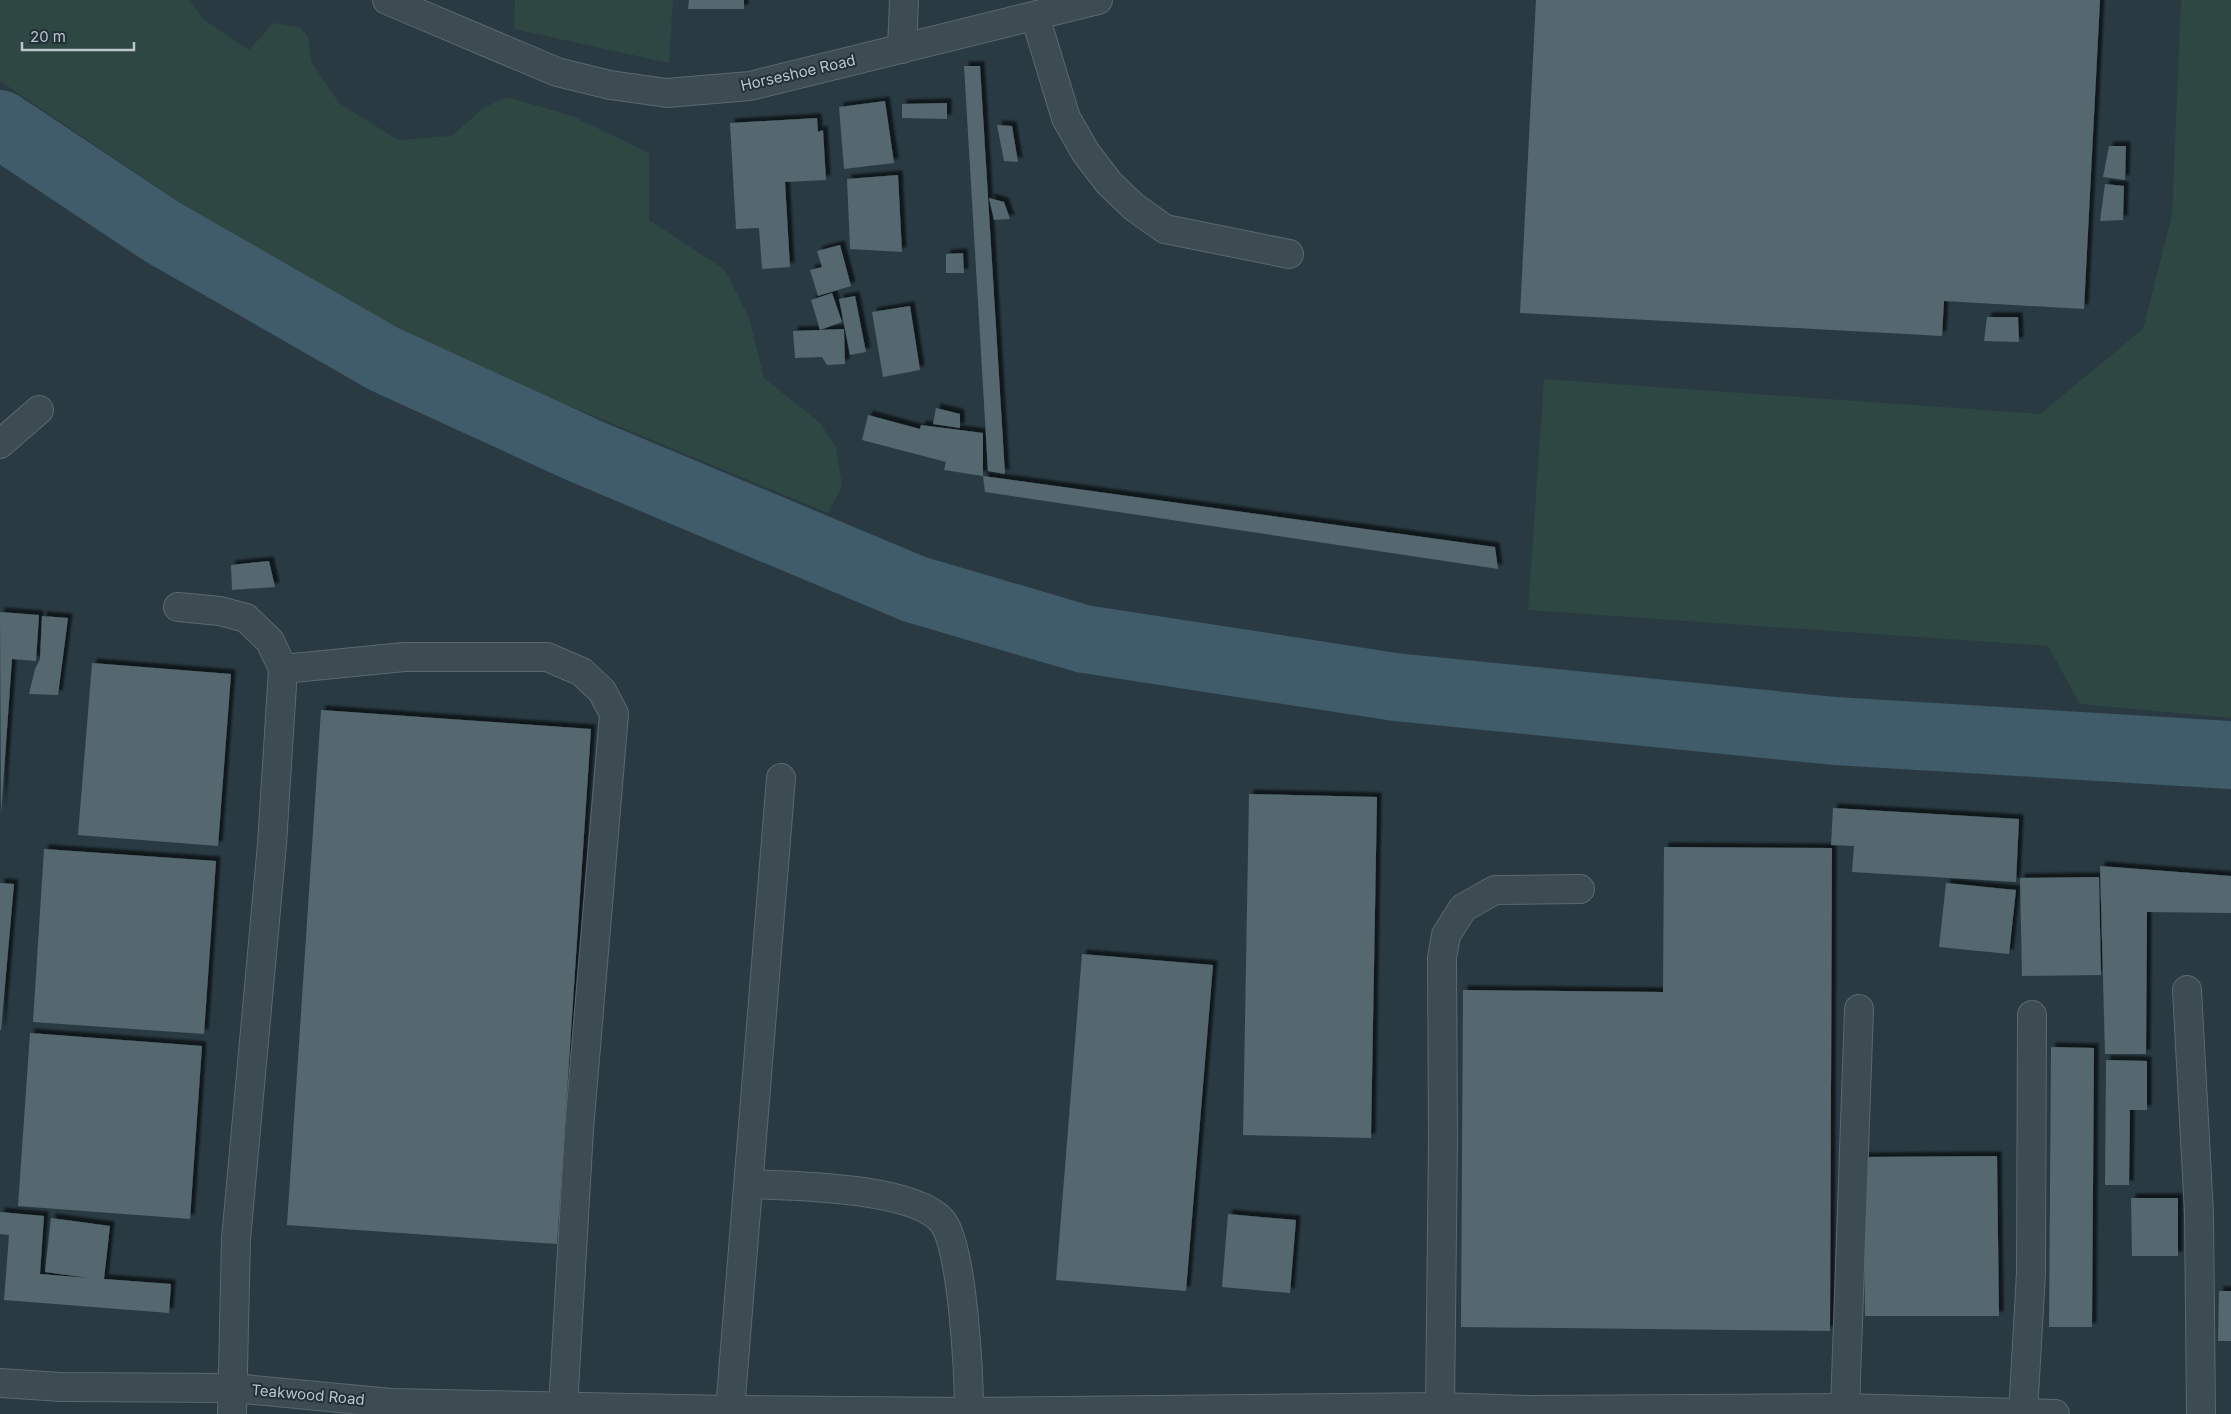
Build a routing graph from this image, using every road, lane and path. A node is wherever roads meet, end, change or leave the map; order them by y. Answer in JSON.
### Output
{"nodes":[{"id":1,"x":387,"y":0,"type":"edge"},
{"id":2,"x":904,"y":0,"type":"edge"},
{"id":3,"x":1082,"y":2,"type":"edge"},
{"id":4,"x":427,"y":9,"type":"edge"},
{"id":5,"x":1035,"y":16,"type":"junction"},
{"id":6,"x":902,"y":50,"type":"junction"},
{"id":7,"x":1289,"y":254,"type":"dead end"},
{"id":8,"x":39,"y":410,"type":"dead end"},
{"id":9,"x":0,"y":444,"type":"edge"},
{"id":10,"x":178,"y":607,"type":"dead end"},
{"id":11,"x":283,"y":669,"type":"junction"},
{"id":12,"x":781,"y":778,"type":"dead end"},
{"id":13,"x":1580,"y":888,"type":"dead end"},
{"id":14,"x":2188,"y":990,"type":"dead end"},
{"id":15,"x":1859,"y":1009,"type":"dead end"},
{"id":16,"x":2032,"y":1015,"type":"dead end"},
{"id":17,"x":748,"y":1184,"type":"junction"},
{"id":18,"x":0,"y":1383,"type":"edge"},
{"id":19,"x":232,"y":1401,"type":"edge"},
{"id":20,"x":563,"y":1407,"type":"junction"},
{"id":21,"x":1440,"y":1407,"type":"junction"},
{"id":22,"x":1845,"y":1408,"type":"junction"},
{"id":23,"x":730,"y":1410,"type":"junction"},
{"id":24,"x":1393,"y":1411,"type":"edge"},
{"id":25,"x":1528,"y":1412,"type":"edge"},
{"id":26,"x":969,"y":1413,"type":"edge"},
{"id":27,"x":2023,"y":1413,"type":"edge"},
{"id":28,"x":2055,"y":1414,"type":"edge"},
{"id":29,"x":2201,"y":1414,"type":"edge"}],
"edges":[{"from":1,"to":4,"type":"street","name":"Horseshoe Road"},
{"from":2,"to":6,"type":"street"},
{"from":3,"to":5,"type":"street","name":"Horseshoe Road"},
{"from":4,"to":6,"type":"street","name":"Horseshoe Road"},
{"from":5,"to":6,"type":"street","name":"Horseshoe Road"},
{"from":5,"to":7,"type":"street"},
{"from":8,"to":9,"type":"street"},
{"from":10,"to":11,"type":"street"},
{"from":11,"to":19,"type":"street"},
{"from":11,"to":20,"type":"street"},
{"from":12,"to":17,"type":"street"},
{"from":13,"to":21,"type":"street"},
{"from":14,"to":29,"type":"street"},
{"from":15,"to":22,"type":"street"},
{"from":16,"to":27,"type":"street"},
{"from":17,"to":23,"type":"street"},
{"from":17,"to":26,"type":"street"},
{"from":18,"to":19,"type":"street","name":"Teakwood Road"},
{"from":19,"to":20,"type":"street","name":"Teakwood Road"},
{"from":20,"to":23,"type":"street","name":"Teakwood Road"},
{"from":21,"to":24,"type":"street","name":"Teakwood Road"},
{"from":21,"to":25,"type":"street","name":"Teakwood Road"},
{"from":22,"to":25,"type":"street","name":"Teakwood Road"},
{"from":22,"to":27,"type":"street","name":"Teakwood Road"},
{"from":23,"to":26,"type":"street","name":"Teakwood Road"},
{"from":24,"to":26,"type":"street","name":"Teakwood Road"},
{"from":27,"to":28,"type":"street","name":"Teakwood Road"}]}
